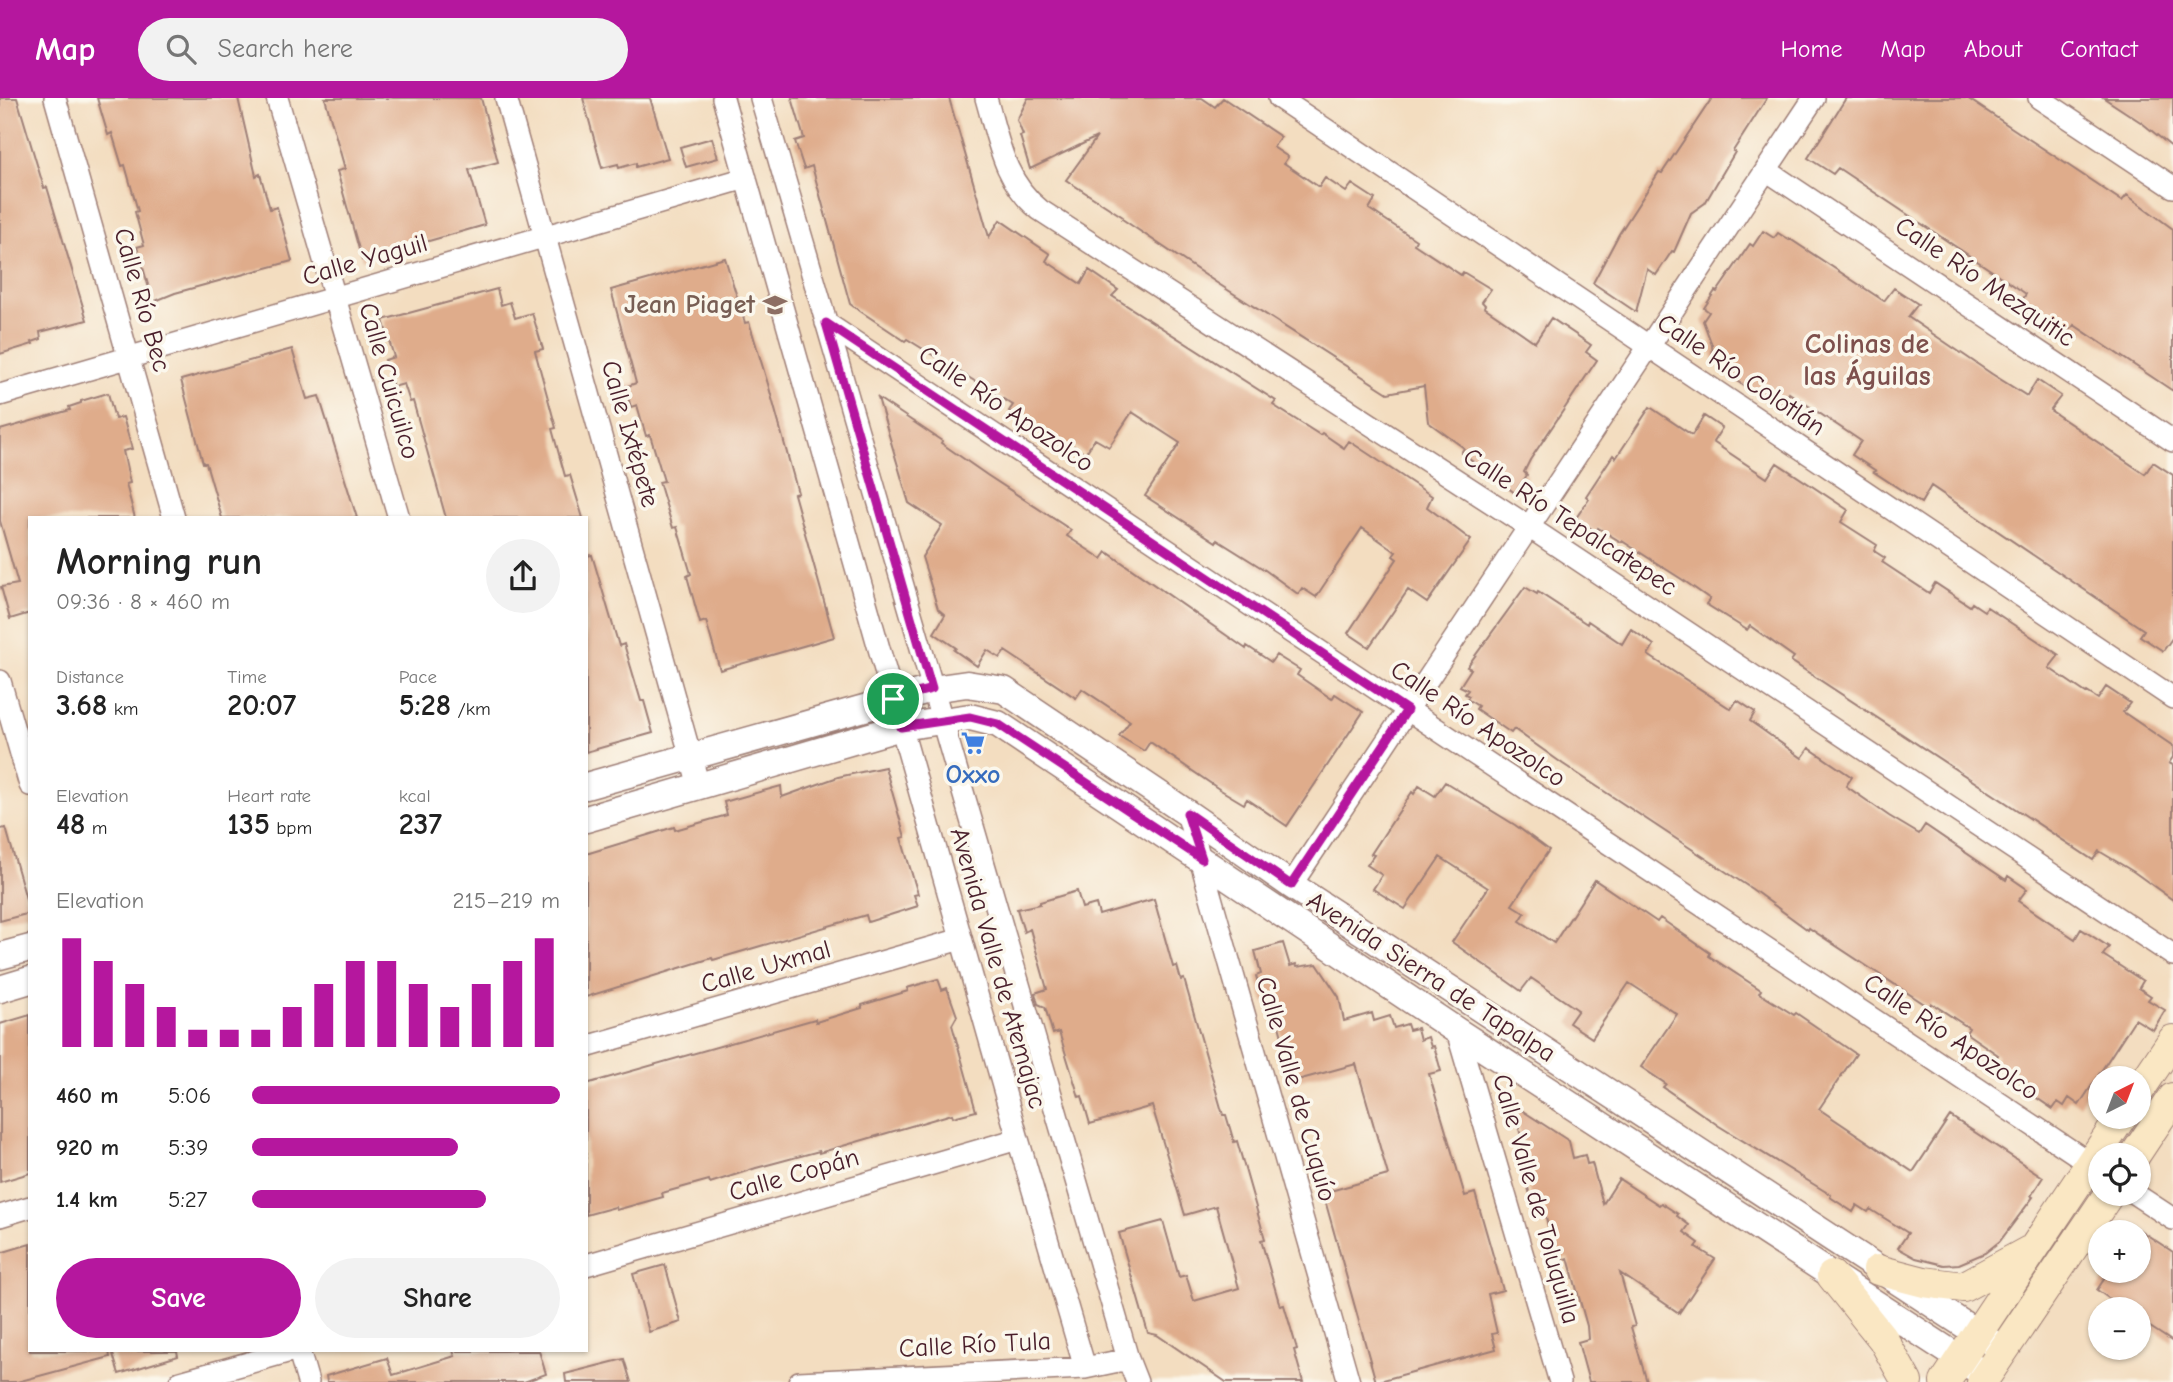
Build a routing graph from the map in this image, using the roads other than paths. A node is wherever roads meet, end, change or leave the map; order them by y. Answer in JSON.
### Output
{"nodes":[{"id":1,"x":55,"y":98,"type":"edge"},
{"id":2,"x":277,"y":98,"type":"edge"},
{"id":3,"x":506,"y":98,"type":"edge"},
{"id":4,"x":723,"y":98,"type":"edge"},
{"id":5,"x":761,"y":98,"type":"edge"},
{"id":6,"x":986,"y":98,"type":"edge"},
{"id":7,"x":1279,"y":98,"type":"edge"},
{"id":8,"x":1814,"y":98,"type":"edge"},
{"id":9,"x":2039,"y":98,"type":"edge"},
{"id":10,"x":1766,"y":170,"type":"junction"},
{"id":11,"x":746,"y":178,"type":"junction"},
{"id":12,"x":2173,"y":187,"type":"edge"},
{"id":13,"x":545,"y":236,"type":"junction"},
{"id":14,"x":335,"y":297,"type":"junction"},
{"id":15,"x":826,"y":323,"type":"junction"},
{"id":16,"x":1648,"y":347,"type":"junction"},
{"id":17,"x":129,"y":357,"type":"junction"},
{"id":18,"x":0,"y":395,"type":"edge"},
{"id":19,"x":2173,"y":441,"type":"edge"},
{"id":20,"x":173,"y":516,"type":"edge"},
{"id":21,"x":398,"y":516,"type":"edge"},
{"id":22,"x":1529,"y":527,"type":"junction"},
{"id":23,"x":0,"y":681,"type":"edge"},
{"id":24,"x":932,"y":689,"type":"junction"},
{"id":25,"x":2173,"y":698,"type":"edge"},
{"id":26,"x":893,"y":699,"type":"junction"},
{"id":27,"x":1407,"y":710,"type":"junction"},
{"id":28,"x":941,"y":720,"type":"junction"},
{"id":29,"x":901,"y":727,"type":"junction"},
{"id":30,"x":690,"y":755,"type":"junction"},
{"id":31,"x":28,"y":778,"type":"edge"},
{"id":32,"x":588,"y":785,"type":"edge"},
{"id":33,"x":699,"y":786,"type":"junction"},
{"id":34,"x":1187,"y":813,"type":"junction"},
{"id":35,"x":588,"y":818,"type":"edge"},
{"id":36,"x":1202,"y":859,"type":"junction"},
{"id":37,"x":1291,"y":885,"type":"junction"},
{"id":38,"x":961,"y":939,"type":"junction"},
{"id":39,"x":28,"y":949,"type":"edge"},
{"id":40,"x":2173,"y":955,"type":"edge"},
{"id":41,"x":0,"y":956,"type":"edge"},
{"id":42,"x":28,"y":981,"type":"edge"},
{"id":43,"x":0,"y":989,"type":"edge"},
{"id":44,"x":1457,"y":1031,"type":"junction"},
{"id":45,"x":2173,"y":1040,"type":"edge"},
{"id":46,"x":588,"y":1046,"type":"edge"},
{"id":47,"x":2151,"y":1073,"type":"edge"},
{"id":48,"x":2173,"y":1098,"type":"edge"},
{"id":49,"x":1018,"y":1139,"type":"junction"},
{"id":50,"x":2143,"y":1143,"type":"edge"},
{"id":51,"x":2088,"y":1162,"type":"edge"},
{"id":52,"x":2088,"y":1176,"type":"edge"},
{"id":53,"x":2151,"y":1205,"type":"edge"},
{"id":54,"x":2101,"y":1206,"type":"edge"},
{"id":55,"x":28,"y":1208,"type":"edge"},
{"id":56,"x":0,"y":1216,"type":"edge"},
{"id":57,"x":2173,"y":1219,"type":"edge"},
{"id":58,"x":2035,"y":1247,"type":"junction"},
{"id":59,"x":588,"y":1264,"type":"edge"},
{"id":60,"x":1878,"y":1270,"type":"junction"},
{"id":61,"x":1832,"y":1276,"type":"junction"},
{"id":62,"x":2003,"y":1350,"type":"junction"},
{"id":63,"x":287,"y":1352,"type":"edge"},
{"id":64,"x":299,"y":1352,"type":"edge"},
{"id":65,"x":1960,"y":1358,"type":"edge"},
{"id":66,"x":1128,"y":1359,"type":"junction"},
{"id":67,"x":1086,"y":1368,"type":"junction"},
{"id":68,"x":1984,"y":1379,"type":"edge"},
{"id":69,"x":180,"y":1382,"type":"edge"},
{"id":70,"x":308,"y":1382,"type":"edge"},
{"id":71,"x":799,"y":1382,"type":"edge"},
{"id":72,"x":1137,"y":1382,"type":"edge"},
{"id":73,"x":1349,"y":1382,"type":"edge"},
{"id":74,"x":1560,"y":1382,"type":"edge"},
{"id":75,"x":1907,"y":1382,"type":"edge"}],
"edges":[{"from":1,"to":17,"type":"street","name":"Calle Río Bec"},
{"from":2,"to":14,"type":"street","name":"Calle Cuicuilco"},
{"from":3,"to":13,"type":"street","name":"Calle Ixtépete"},
{"from":4,"to":11,"type":"street","name":"Avenida Valle de Atemajac"},
{"from":5,"to":15,"type":"street","name":"Avenida Valle de Atemajac"},
{"from":6,"to":22,"type":"street","name":"Calle Río Tepalcatepec"},
{"from":7,"to":16,"type":"street","name":"Calle Río Colotlán"},
{"from":8,"to":10,"type":"street"},
{"from":9,"to":12,"type":"street"},
{"from":10,"to":16,"type":"street"},
{"from":10,"to":19,"type":"street","name":"Calle Río Mezquitic"},
{"from":11,"to":13,"type":"street","name":"Calle Yaguil"},
{"from":11,"to":26,"type":"street","name":"Avenida Valle de Atemajac"},
{"from":13,"to":14,"type":"street","name":"Calle Yaguil"},
{"from":13,"to":30,"type":"street","name":"Calle Ixtépete"},
{"from":14,"to":17,"type":"street","name":"Calle Yaguil"},
{"from":14,"to":21,"type":"street","name":"Calle Cuicuilco"},
{"from":15,"to":24,"type":"street","name":"Avenida Valle de Atemajac"},
{"from":15,"to":27,"type":"street","name":"Calle Río Apozolco"},
{"from":16,"to":22,"type":"street"},
{"from":16,"to":25,"type":"street","name":"Calle Río Colotlán"},
{"from":17,"to":18,"type":"street","name":"Calle Yaguil"},
{"from":17,"to":20,"type":"street","name":"Calle Río Bec"},
{"from":22,"to":27,"type":"street"},
{"from":22,"to":40,"type":"street","name":"Calle Río Tepalcatepec"},
{"from":23,"to":31,"type":"street"},
{"from":24,"to":26,"type":"street","name":"Avenida Sierra de Tapalpa"},
{"from":24,"to":28,"type":"street","name":"Avenida Valle de Atemajac"},
{"from":24,"to":34,"type":"street","name":"Avenida Sierra de Tapalpa"},
{"from":26,"to":29,"type":"street","name":"Avenida Valle de Atemajac"},
{"from":26,"to":30,"type":"street","name":"Avenida Sierra de Tapalpa"},
{"from":27,"to":37,"type":"street"},
{"from":27,"to":51,"type":"street","name":"Calle Río Apozolco"},
{"from":28,"to":29,"type":"street","name":"Avenida Sierra de Tapalpa"},
{"from":28,"to":36,"type":"street","name":"Avenida Sierra de Tapalpa"},
{"from":28,"to":66,"type":"street","name":"Avenida Valle de Atemajac"},
{"from":29,"to":33,"type":"street","name":"Avenida Sierra de Tapalpa"},
{"from":29,"to":38,"type":"street","name":"Avenida Valle de Atemajac"},
{"from":30,"to":32,"type":"street","name":"Avenida Sierra de Tapalpa"},
{"from":30,"to":33,"type":"street","name":"Calle Ixtépete"},
{"from":33,"to":35,"type":"street","name":"Avenida Sierra de Tapalpa"},
{"from":34,"to":36,"type":"street","name":"Calle Valle de Cuquío"},
{"from":34,"to":37,"type":"street","name":"Avenida Sierra de Tapalpa"},
{"from":36,"to":44,"type":"street","name":"Avenida Sierra de Tapalpa"},
{"from":36,"to":73,"type":"street","name":"Calle Valle de Cuquío"},
{"from":37,"to":60,"type":"street","name":"Avenida Sierra de Tapalpa"},
{"from":38,"to":46,"type":"street","name":"Calle Uxmal"},
{"from":38,"to":49,"type":"street","name":"Avenida Valle de Atemajac"},
{"from":39,"to":41,"type":"street"},
{"from":42,"to":43,"type":"street"},
{"from":44,"to":61,"type":"street","name":"Avenida Sierra de Tapalpa"},
{"from":44,"to":74,"type":"street","name":"Calle Valle de Toluquilla"},
{"from":45,"to":47,"type":"main road"},
{"from":48,"to":50,"type":"main road"},
{"from":49,"to":59,"type":"street","name":"Calle Copán"},
{"from":49,"to":67,"type":"street","name":"Avenida Valle de Atemajac"},
{"from":52,"to":58,"type":"main road"},
{"from":53,"to":57,"type":"street"},
{"from":54,"to":62,"type":"main road","name":"Avenida Sierra de Tapalpa"},
{"from":55,"to":56,"type":"street"},
{"from":58,"to":60,"type":"main road"},
{"from":58,"to":65,"type":"main road"},
{"from":60,"to":65,"type":"street","name":"Avenida Sierra de Tapalpa"},
{"from":61,"to":65,"type":"street","name":"Avenida Sierra de Tapalpa"},
{"from":61,"to":75,"type":"main road"},
{"from":62,"to":65,"type":"street","name":"Avenida Sierra de Tapalpa"},
{"from":62,"to":68,"type":"main road","name":"Avenida Sierra de Tapalpa"},
{"from":63,"to":69,"type":"street"},
{"from":64,"to":70,"type":"street"},
{"from":65,"to":68,"type":"street","name":"Avenida Sierra de Tapalpa"},
{"from":66,"to":67,"type":"street","name":"Calle Río Tula"},
{"from":66,"to":72,"type":"street"},
{"from":67,"to":71,"type":"street","name":"Calle Río Tula"}]}
